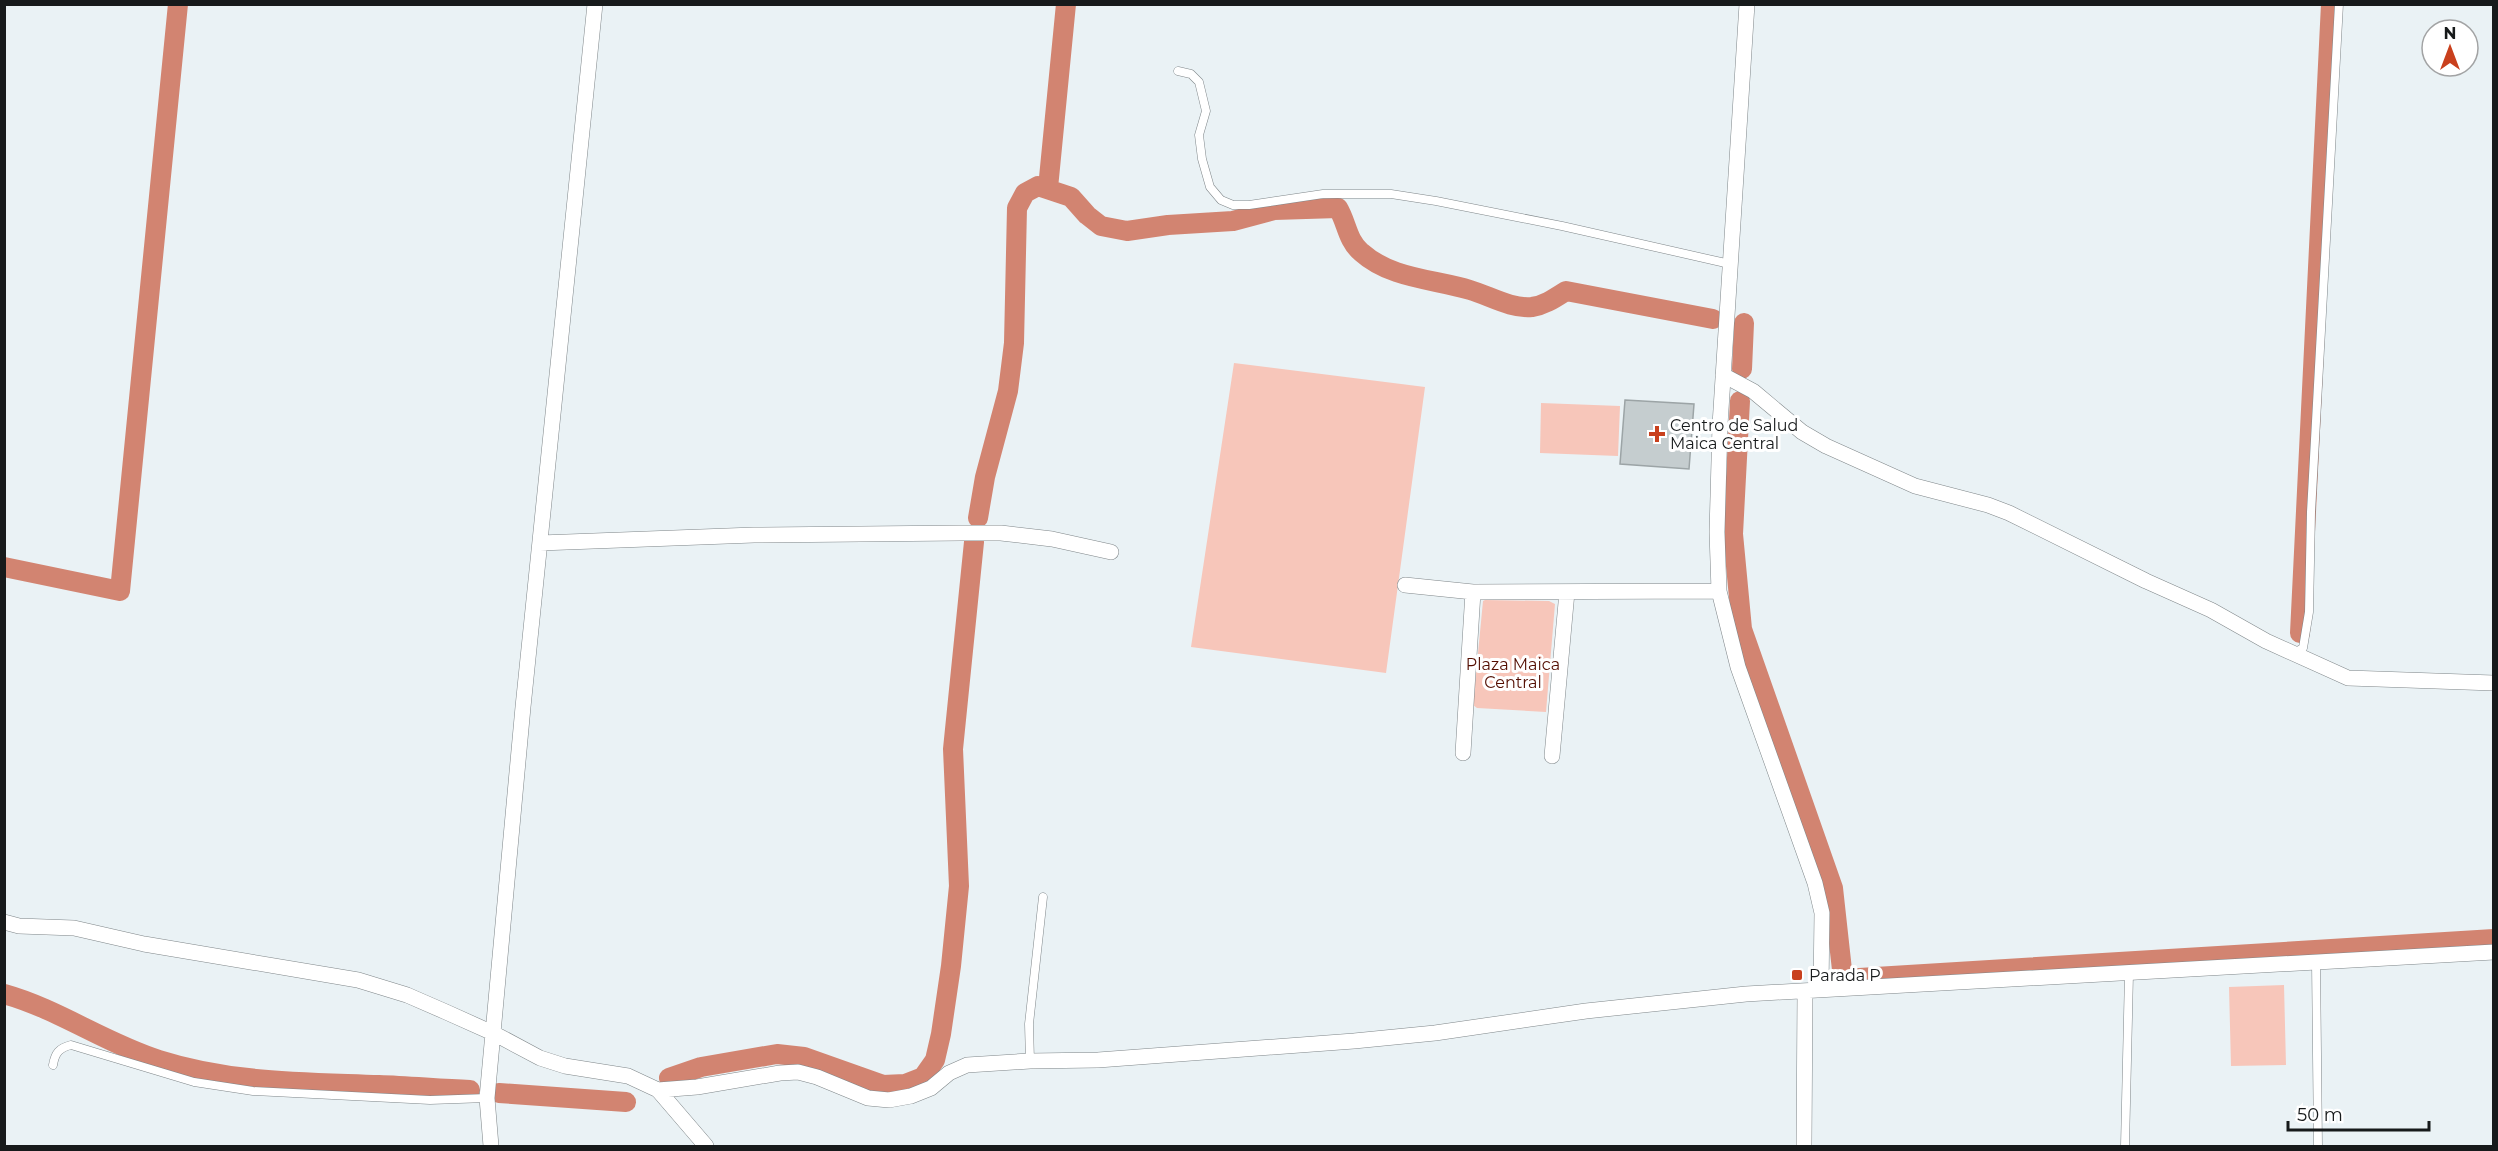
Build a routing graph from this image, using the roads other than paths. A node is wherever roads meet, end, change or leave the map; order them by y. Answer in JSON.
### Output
{"nodes":[{"id":1,"x":595,"y":4,"type":"edge"},
{"id":2,"x":1747,"y":4,"type":"edge"},
{"id":3,"x":2339,"y":4,"type":"edge"},
{"id":4,"x":1178,"y":71,"type":"dead end"},
{"id":5,"x":1731,"y":264,"type":"junction"},
{"id":6,"x":1723,"y":375,"type":"junction"},
{"id":7,"x":540,"y":543,"type":"junction"},
{"id":8,"x":1111,"y":552,"type":"dead end"},
{"id":9,"x":1406,"y":585,"type":"dead end"},
{"id":10,"x":1719,"y":591,"type":"junction"},
{"id":11,"x":1473,"y":592,"type":"junction"},
{"id":12,"x":1567,"y":592,"type":"junction"},
{"id":13,"x":2296,"y":652,"type":"junction"},
{"id":14,"x":2493,"y":683,"type":"edge"},
{"id":15,"x":1463,"y":753,"type":"dead end"},
{"id":16,"x":1552,"y":756,"type":"dead end"},
{"id":17,"x":1043,"y":897,"type":"dead end"},
{"id":18,"x":4,"y":922,"type":"edge"},
{"id":19,"x":2493,"y":952,"type":"edge"},
{"id":20,"x":2316,"y":962,"type":"junction"},
{"id":21,"x":2128,"y":974,"type":"junction"},
{"id":22,"x":1821,"y":989,"type":"junction"},
{"id":23,"x":1805,"y":992,"type":"junction"},
{"id":24,"x":495,"y":1034,"type":"junction"},
{"id":25,"x":1030,"y":1061,"type":"junction"},
{"id":26,"x":53,"y":1065,"type":"dead end"},
{"id":27,"x":658,"y":1090,"type":"junction"},
{"id":28,"x":487,"y":1098,"type":"junction"},
{"id":29,"x":492,"y":1146,"type":"edge"},
{"id":30,"x":706,"y":1146,"type":"edge"},
{"id":31,"x":1804,"y":1146,"type":"edge"},
{"id":32,"x":2125,"y":1146,"type":"edge"},
{"id":33,"x":2318,"y":1146,"type":"edge"}],
"edges":[{"from":1,"to":7,"type":"street"},
{"from":2,"to":5,"type":"street"},
{"from":3,"to":13,"type":"lane"},
{"from":4,"to":5,"type":"lane"},
{"from":5,"to":6,"type":"street"},
{"from":6,"to":10,"type":"street"},
{"from":6,"to":13,"type":"street"},
{"from":7,"to":8,"type":"street"},
{"from":7,"to":24,"type":"street"},
{"from":9,"to":11,"type":"street"},
{"from":10,"to":12,"type":"street"},
{"from":10,"to":22,"type":"street"},
{"from":11,"to":12,"type":"street"},
{"from":11,"to":15,"type":"street"},
{"from":12,"to":16,"type":"street"},
{"from":13,"to":14,"type":"street"},
{"from":17,"to":25,"type":"lane"},
{"from":18,"to":24,"type":"street"},
{"from":19,"to":20,"type":"street"},
{"from":20,"to":21,"type":"street"},
{"from":20,"to":33,"type":"lane"},
{"from":21,"to":22,"type":"street"},
{"from":21,"to":32,"type":"lane"},
{"from":22,"to":23,"type":"street"},
{"from":23,"to":25,"type":"street"},
{"from":23,"to":31,"type":"street"},
{"from":24,"to":27,"type":"street"},
{"from":24,"to":28,"type":"street"},
{"from":25,"to":27,"type":"street"},
{"from":26,"to":28,"type":"lane"},
{"from":27,"to":30,"type":"street"},
{"from":28,"to":29,"type":"street"}]}
